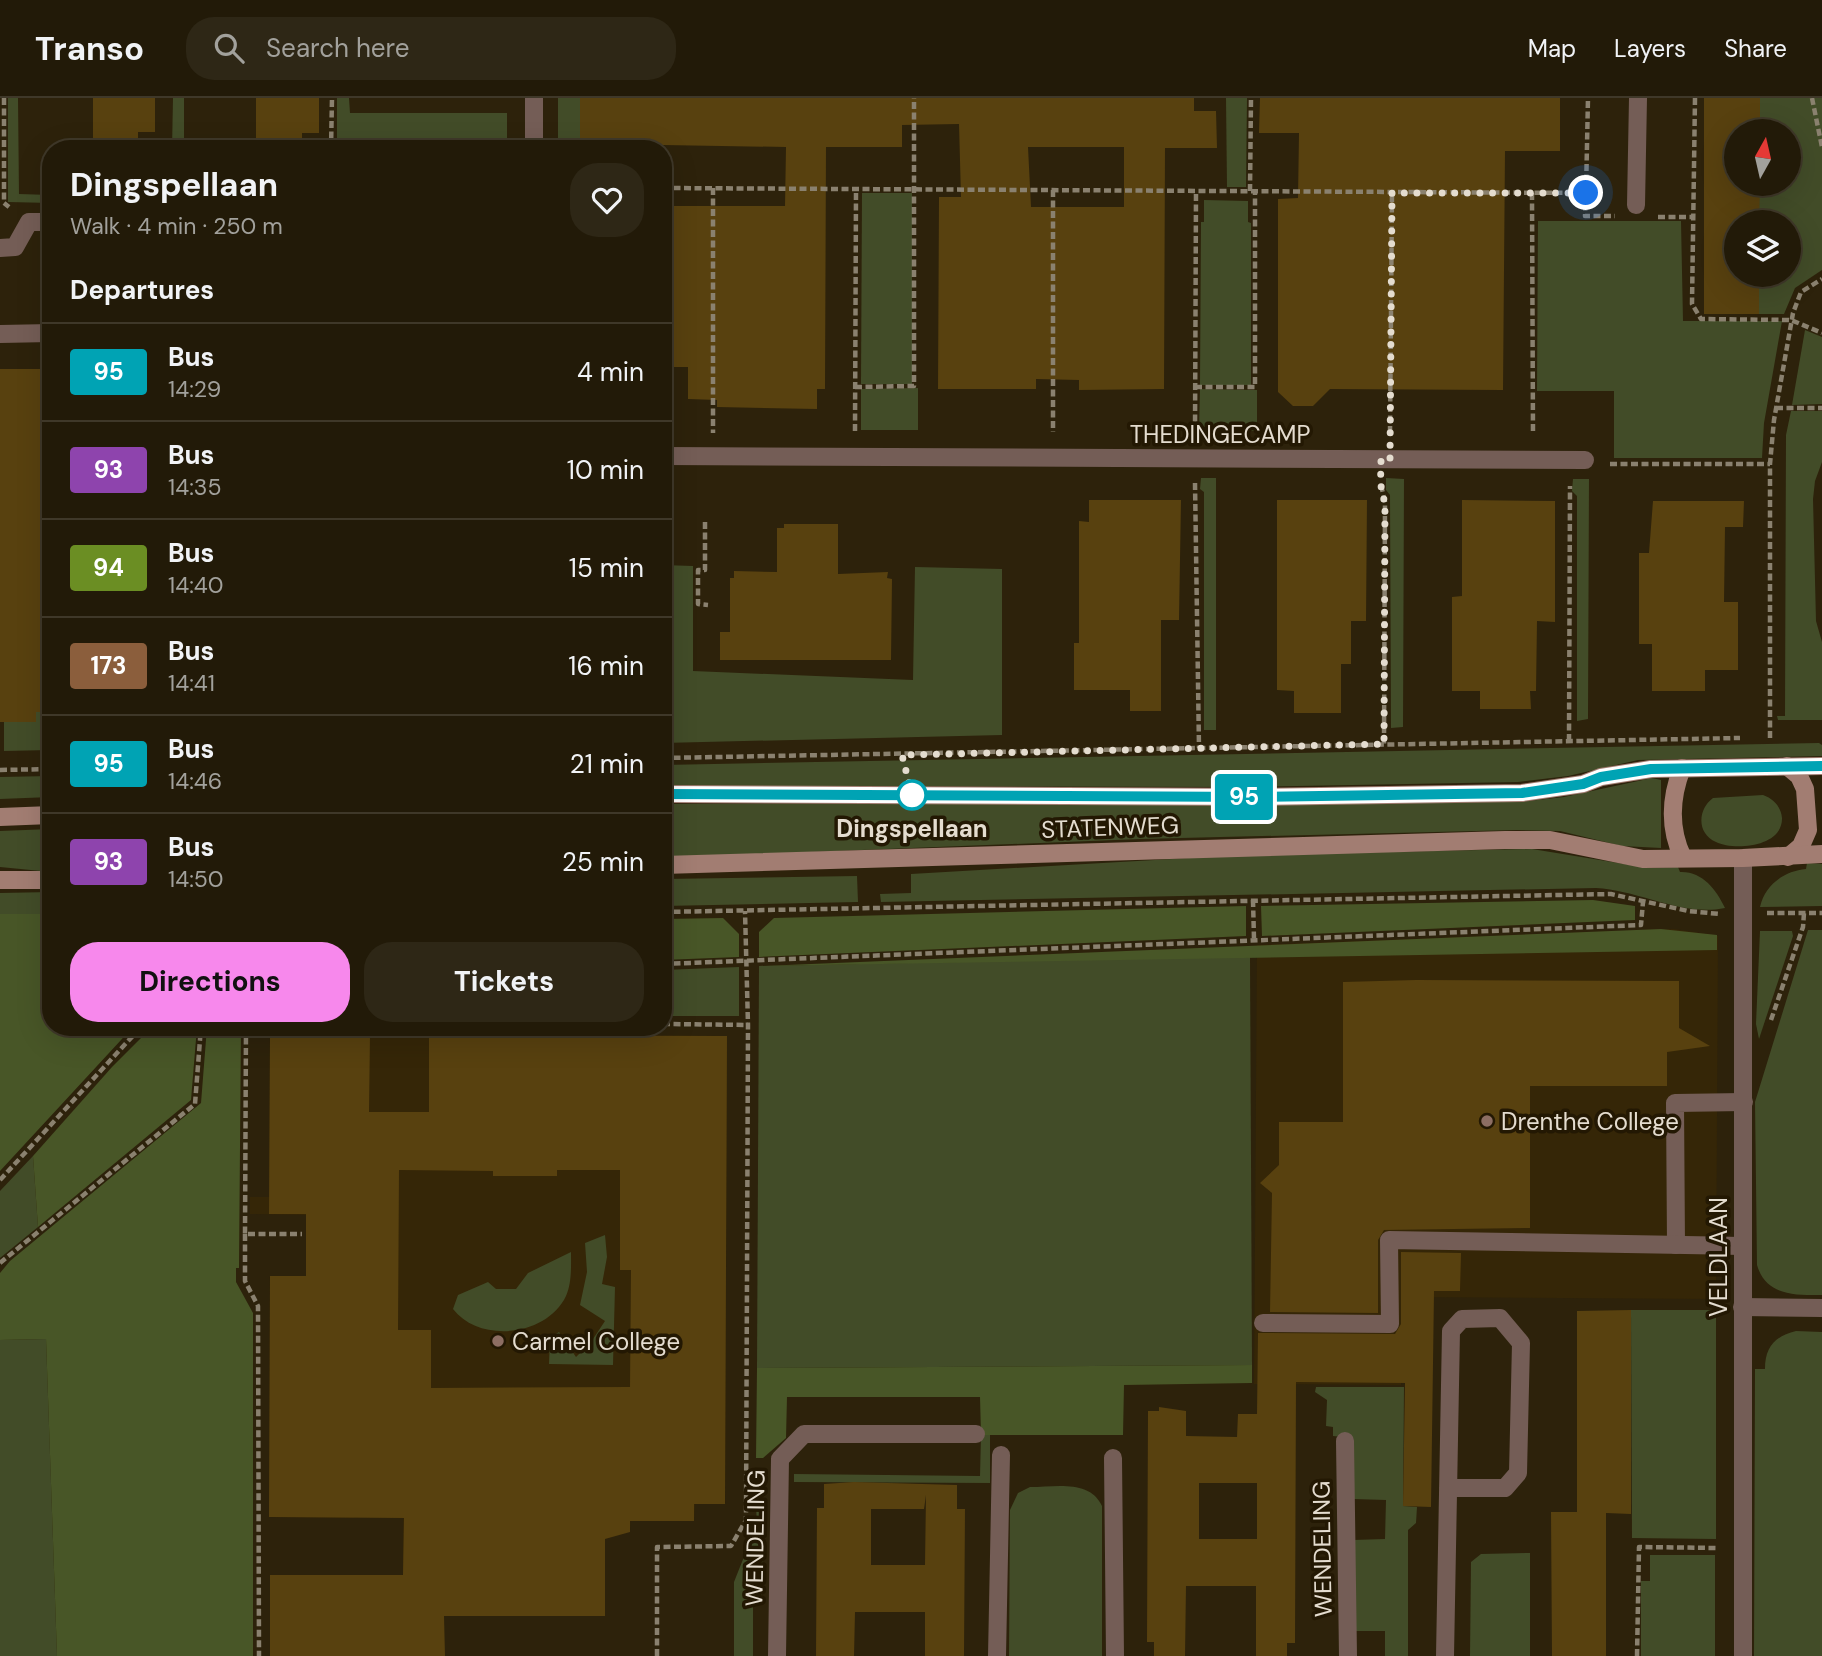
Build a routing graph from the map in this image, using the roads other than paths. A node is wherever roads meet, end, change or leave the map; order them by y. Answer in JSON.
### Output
{"nodes":[{"id":1,"x":534,"y":98,"type":"edge"},
{"id":2,"x":1638,"y":98,"type":"edge"},
{"id":3,"x":534,"y":140,"type":"edge"},
{"id":4,"x":1636,"y":205,"type":"dead end"},
{"id":5,"x":42,"y":222,"type":"edge"},
{"id":6,"x":0,"y":248,"type":"edge"},
{"id":7,"x":0,"y":334,"type":"edge"},
{"id":8,"x":42,"y":334,"type":"edge"},
{"id":9,"x":672,"y":456,"type":"edge"},
{"id":10,"x":1577,"y":460,"type":"road end"},
{"id":11,"x":1787,"y":766,"type":"junction"},
{"id":12,"x":1822,"y":766,"type":"edge"},
{"id":13,"x":1682,"y":768,"type":"junction"},
{"id":14,"x":672,"y":794,"type":"edge"},
{"id":15,"x":42,"y":815,"type":"edge"},
{"id":16,"x":0,"y":817,"type":"edge"},
{"id":17,"x":1822,"y":854,"type":"edge"},
{"id":18,"x":1788,"y":857,"type":"junction"},
{"id":19,"x":1744,"y":858,"type":"junction"},
{"id":20,"x":1683,"y":859,"type":"junction"},
{"id":21,"x":672,"y":864,"type":"edge"},
{"id":22,"x":0,"y":880,"type":"edge"},
{"id":23,"x":42,"y":880,"type":"edge"},
{"id":24,"x":1744,"y":1102,"type":"junction"},
{"id":25,"x":1676,"y":1245,"type":"junction"},
{"id":26,"x":1743,"y":1246,"type":"junction"},
{"id":27,"x":1742,"y":1307,"type":"junction"},
{"id":28,"x":1822,"y":1308,"type":"edge"},
{"id":29,"x":1263,"y":1323,"type":"dead end"},
{"id":30,"x":976,"y":1434,"type":"dead end"},
{"id":31,"x":1345,"y":1441,"type":"dead end"},
{"id":32,"x":1001,"y":1455,"type":"dead end"},
{"id":33,"x":1113,"y":1458,"type":"dead end"},
{"id":34,"x":1448,"y":1488,"type":"junction"},
{"id":35,"x":777,"y":1656,"type":"edge"},
{"id":36,"x":997,"y":1656,"type":"edge"},
{"id":37,"x":1115,"y":1656,"type":"edge"},
{"id":38,"x":1348,"y":1656,"type":"edge"},
{"id":39,"x":1445,"y":1656,"type":"edge"},
{"id":40,"x":1743,"y":1656,"type":"edge"}],
"edges":[{"from":1,"to":3,"type":"street"},
{"from":2,"to":4,"type":"street"},
{"from":5,"to":6,"type":"street"},
{"from":7,"to":8,"type":"street"},
{"from":9,"to":10,"type":"street","name":"THEDINGECAMP"},
{"from":11,"to":12,"type":"street","name":"STATENWEG"},
{"from":11,"to":13,"type":"street","name":"STATENWEG"},
{"from":11,"to":18,"type":"street"},
{"from":13,"to":14,"type":"street","name":"STATENWEG"},
{"from":13,"to":20,"type":"street"},
{"from":15,"to":16,"type":"street"},
{"from":17,"to":18,"type":"street","name":"STATENWEG"},
{"from":18,"to":19,"type":"street","name":"STATENWEG"},
{"from":19,"to":20,"type":"street","name":"STATENWEG"},
{"from":19,"to":24,"type":"street","name":"VELDLAAN"},
{"from":20,"to":21,"type":"street","name":"STATENWEG"},
{"from":22,"to":23,"type":"street"},
{"from":24,"to":25,"type":"street"},
{"from":24,"to":26,"type":"street","name":"VELDLAAN"},
{"from":25,"to":26,"type":"street"},
{"from":25,"to":29,"type":"street"},
{"from":26,"to":27,"type":"street","name":"VELDLAAN"},
{"from":27,"to":28,"type":"street"},
{"from":27,"to":40,"type":"street","name":"VELDLAAN"},
{"from":30,"to":35,"type":"street","name":"WENDELING"},
{"from":31,"to":38,"type":"street","name":"WENDELING"},
{"from":32,"to":36,"type":"street"},
{"from":33,"to":37,"type":"street"},
{"from":34,"to":34,"type":"street"},
{"from":34,"to":39,"type":"street"}]}
